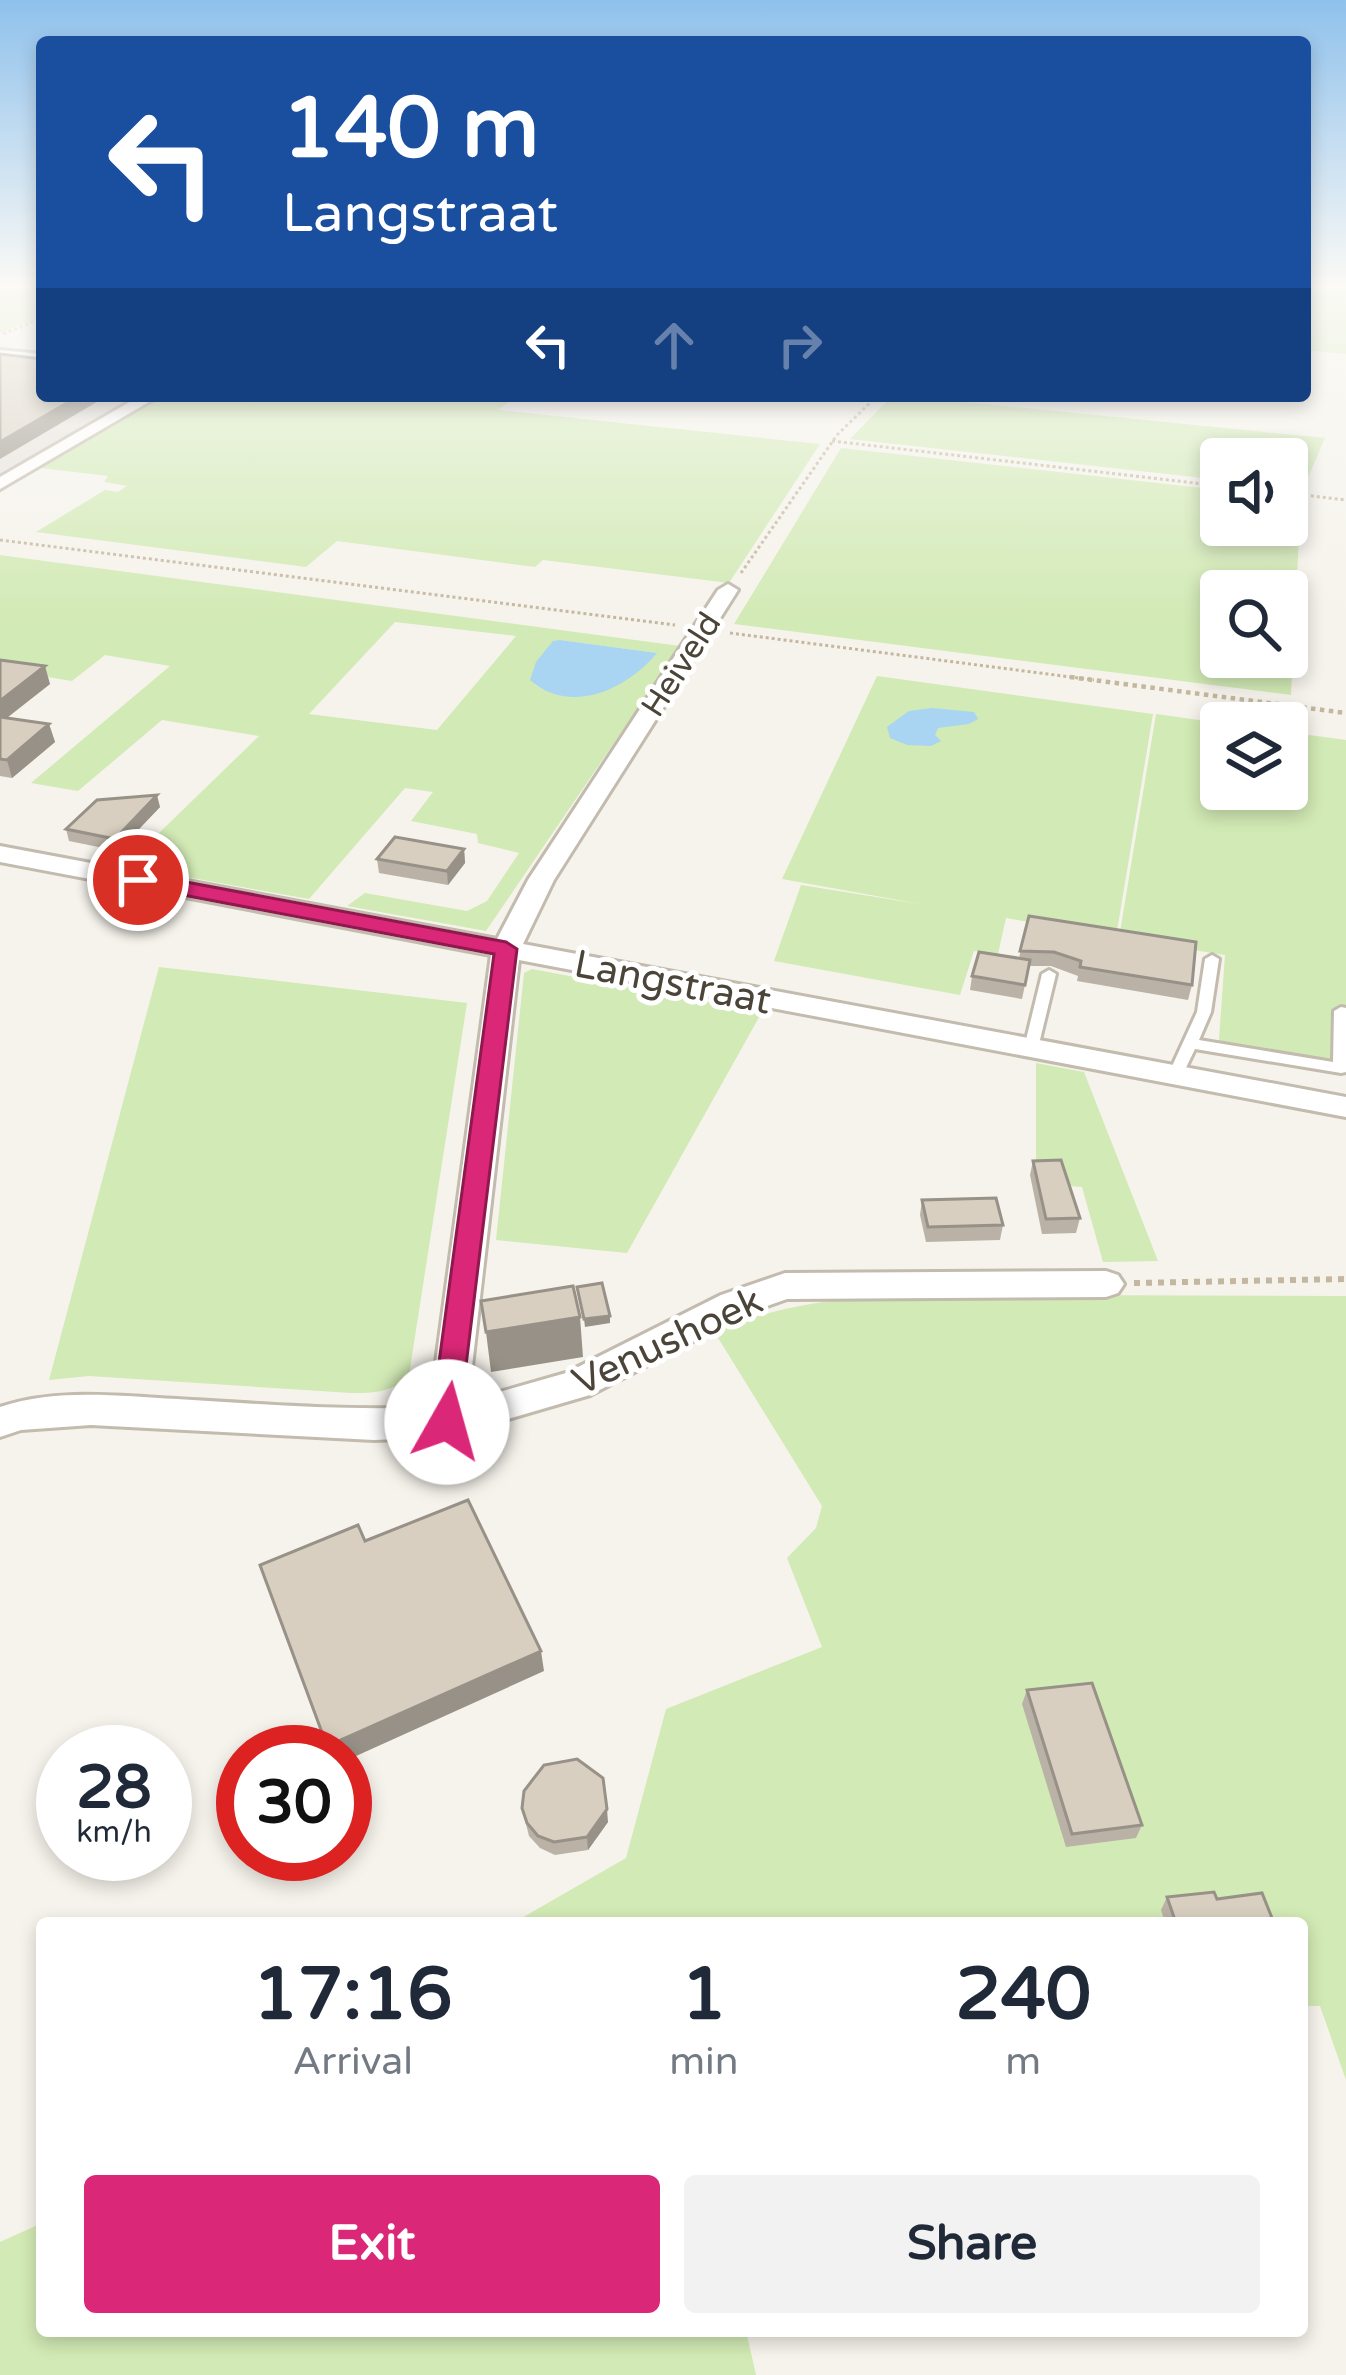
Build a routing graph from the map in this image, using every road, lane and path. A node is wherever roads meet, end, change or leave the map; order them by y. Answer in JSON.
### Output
{"nodes":[{"id":1,"x":140,"y":402,"type":"edge"},
{"id":2,"x":871,"y":402,"type":"edge"},
{"id":3,"x":832,"y":441,"type":"junction"},
{"id":4,"x":10,"y":472,"type":"edge"},
{"id":5,"x":0,"y":484,"type":"edge"},
{"id":6,"x":1200,"y":484,"type":"edge"},
{"id":7,"x":1308,"y":496,"type":"edge"},
{"id":8,"x":1346,"y":500,"type":"edge"},
{"id":9,"x":0,"y":539,"type":"edge"},
{"id":10,"x":728,"y":590,"type":"joint"},
{"id":11,"x":703,"y":627,"type":"junction"},
{"id":12,"x":1346,"y":713,"type":"edge"},
{"id":13,"x":0,"y":854,"type":"edge"},
{"id":14,"x":506,"y":949,"type":"junction"},
{"id":15,"x":1212,"y":959,"type":"dead end"},
{"id":16,"x":1049,"y":974,"type":"dead end"},
{"id":17,"x":1341,"y":1011,"type":"dead end"},
{"id":18,"x":1190,"y":1043,"type":"junction"},
{"id":19,"x":1031,"y":1048,"type":"junction"},
{"id":20,"x":1176,"y":1075,"type":"junction"},
{"id":21,"x":1346,"y":1107,"type":"edge"},
{"id":22,"x":1346,"y":1279,"type":"edge"},
{"id":23,"x":1106,"y":1284,"type":"joint"},
{"id":24,"x":0,"y":1422,"type":"edge"},
{"id":25,"x":447,"y":1422,"type":"junction"}],
"edges":[{"from":1,"to":4,"type":"street"},
{"from":2,"to":3,"type":"path","name":"Heiveld"},
{"from":3,"to":6,"type":"path"},
{"from":3,"to":10,"type":"path","name":"Heiveld"},
{"from":4,"to":5,"type":"street"},
{"from":7,"to":8,"type":"path"},
{"from":9,"to":11,"type":"path"},
{"from":10,"to":11,"type":"street","name":"Heiveld"},
{"from":11,"to":12,"type":"path"},
{"from":11,"to":14,"type":"street","name":"Heiveld"},
{"from":13,"to":14,"type":"street","name":"Langstraat"},
{"from":14,"to":19,"type":"street","name":"Langstraat"},
{"from":14,"to":25,"type":"street"},
{"from":15,"to":18,"type":"lane"},
{"from":16,"to":19,"type":"lane"},
{"from":17,"to":18,"type":"lane"},
{"from":18,"to":20,"type":"lane"},
{"from":19,"to":20,"type":"street","name":"Langstraat"},
{"from":20,"to":21,"type":"street","name":"Langstraat"},
{"from":22,"to":23,"type":"path"},
{"from":23,"to":25,"type":"street","name":"Venushoek"},
{"from":24,"to":25,"type":"street","name":"Venushoek"}]}
